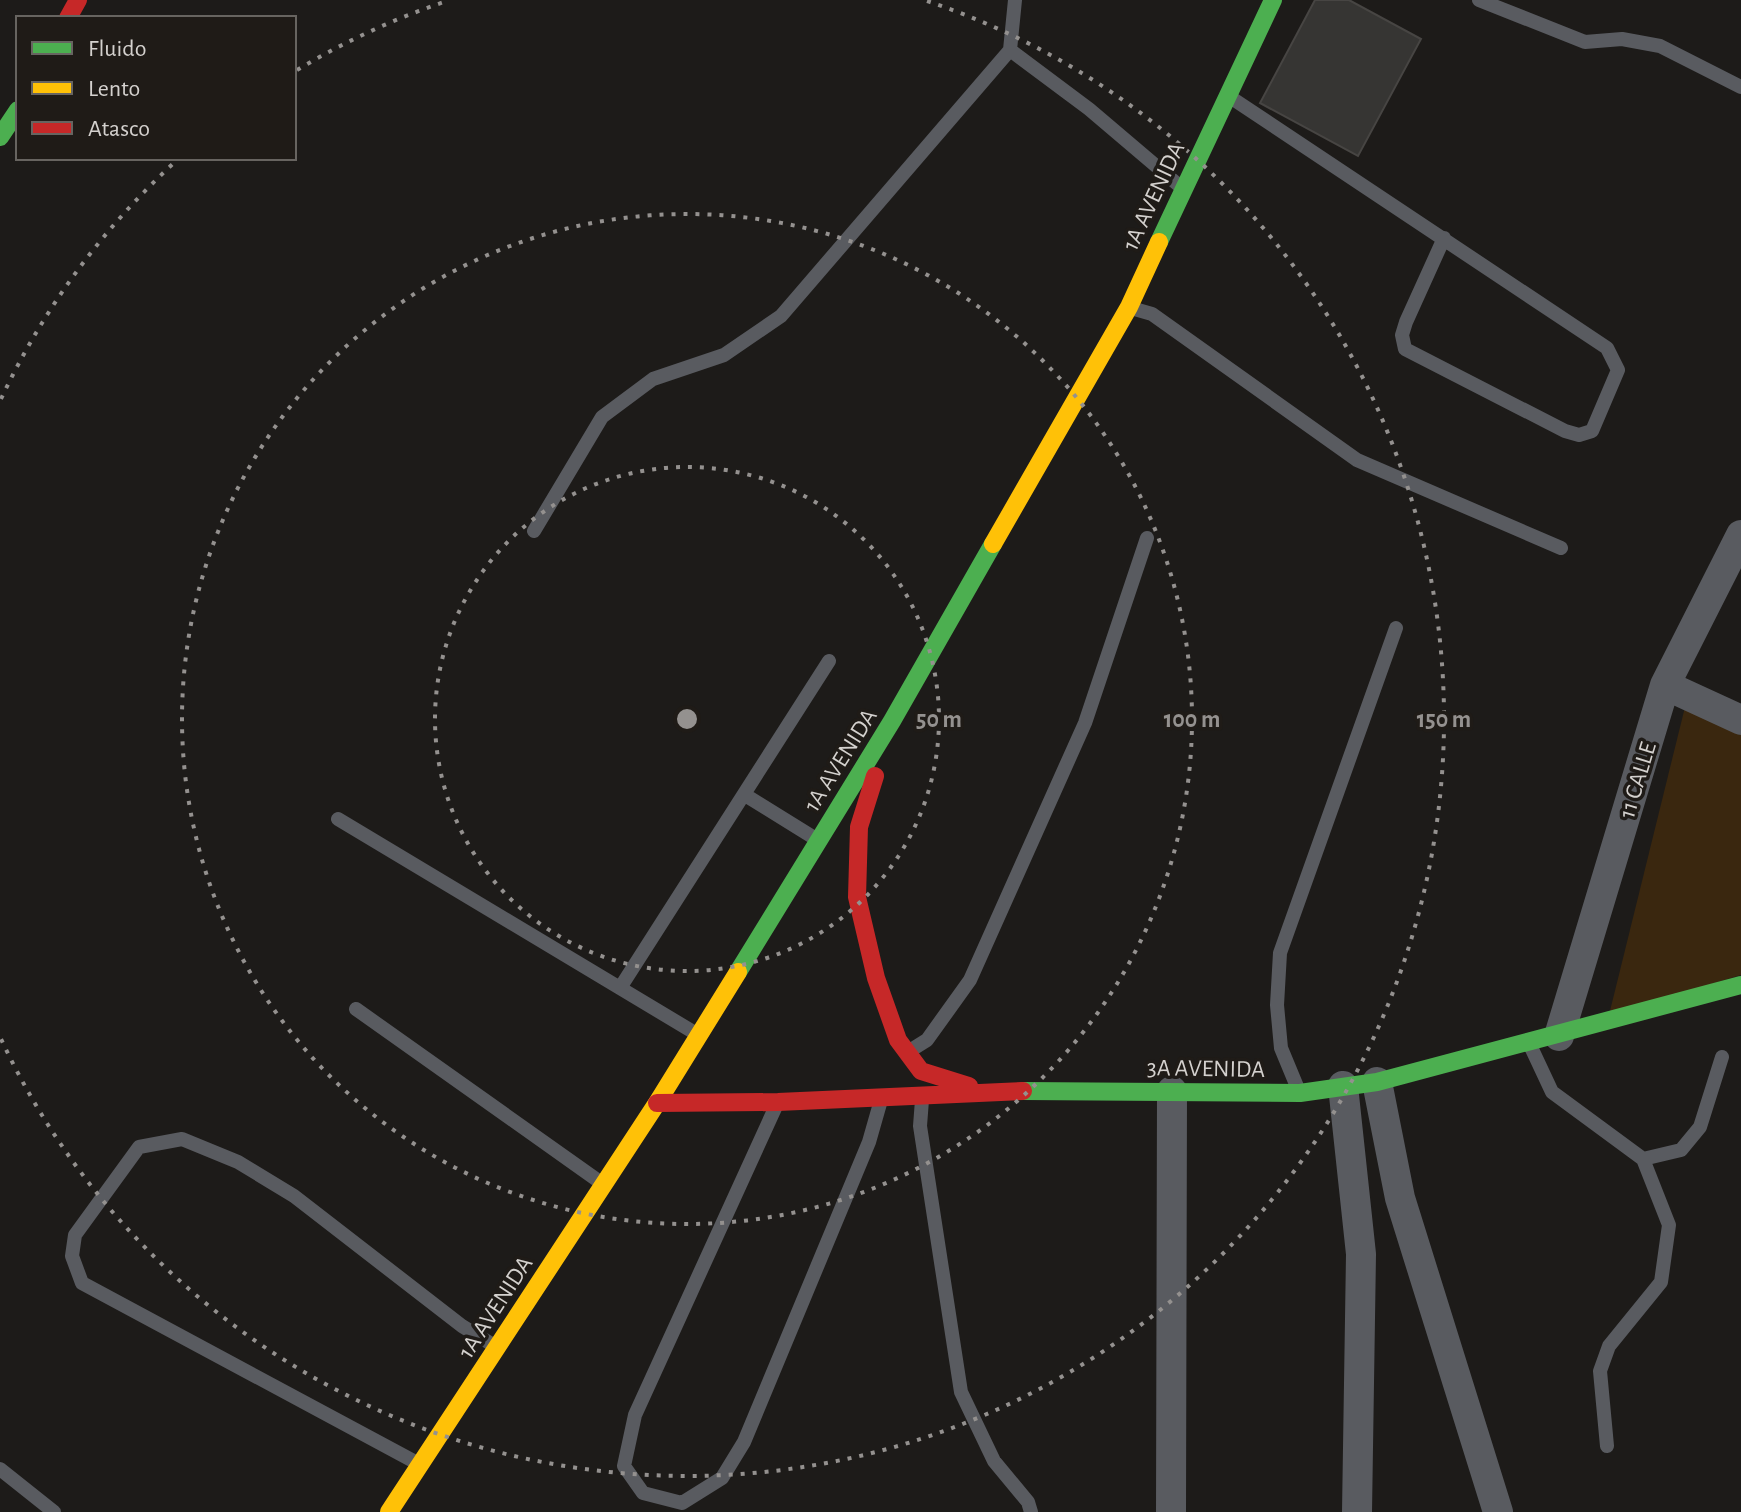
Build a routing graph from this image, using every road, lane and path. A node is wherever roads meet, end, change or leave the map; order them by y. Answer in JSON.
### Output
{"nodes":[{"id":1,"x":1015,"y":0,"type":"edge"},
{"id":2,"x":1273,"y":0,"type":"edge"},
{"id":3,"x":1479,"y":0,"type":"edge"},
{"id":4,"x":1010,"y":50,"type":"junction"},
{"id":5,"x":1741,"y":87,"type":"edge"},
{"id":6,"x":1229,"y":97,"type":"junction"},
{"id":7,"x":16,"y":113,"type":"edge"},
{"id":8,"x":0,"y":137,"type":"edge"},
{"id":9,"x":1182,"y":188,"type":"junction"},
{"id":10,"x":1444,"y":238,"type":"junction"},
{"id":11,"x":1129,"y":307,"type":"junction"},
{"id":12,"x":534,"y":531,"type":"dead end"},
{"id":13,"x":1741,"y":535,"type":"edge"},
{"id":14,"x":1147,"y":538,"type":"dead end"},
{"id":15,"x":1561,"y":548,"type":"dead end"},
{"id":16,"x":1396,"y":628,"type":"dead end"},
{"id":17,"x":829,"y":661,"type":"dead end"},
{"id":18,"x":1665,"y":685,"type":"junction"},
{"id":19,"x":1741,"y":720,"type":"edge"},
{"id":20,"x":892,"y":721,"type":"junction"},
{"id":21,"x":745,"y":795,"type":"junction"},
{"id":22,"x":338,"y":819,"type":"dead end"},
{"id":23,"x":818,"y":841,"type":"junction"},
{"id":24,"x":1741,"y":985,"type":"edge"},
{"id":25,"x":620,"y":988,"type":"junction"},
{"id":26,"x":356,"y":1009,"type":"dead end"},
{"id":27,"x":699,"y":1035,"type":"junction"},
{"id":28,"x":1559,"y":1036,"type":"junction"},
{"id":29,"x":1530,"y":1045,"type":"junction"},
{"id":30,"x":908,"y":1053,"type":"junction"},
{"id":31,"x":1722,"y":1057,"type":"dead end"},
{"id":32,"x":1377,"y":1082,"type":"junction"},
{"id":33,"x":1343,"y":1086,"type":"junction"},
{"id":34,"x":987,"y":1091,"type":"junction"},
{"id":35,"x":1172,"y":1091,"type":"junction"},
{"id":36,"x":1300,"y":1093,"type":"junction"},
{"id":37,"x":923,"y":1096,"type":"junction"},
{"id":38,"x":881,"y":1097,"type":"junction"},
{"id":39,"x":778,"y":1102,"type":"junction"},
{"id":40,"x":657,"y":1103,"type":"junction"},
{"id":41,"x":1643,"y":1159,"type":"junction"},
{"id":42,"x":604,"y":1184,"type":"junction"},
{"id":43,"x":497,"y":1348,"type":"junction"},
{"id":44,"x":1607,"y":1446,"type":"dead end"},
{"id":45,"x":420,"y":1465,"type":"junction"},
{"id":46,"x":0,"y":1469,"type":"edge"},
{"id":47,"x":54,"y":1512,"type":"edge"},
{"id":48,"x":389,"y":1512,"type":"edge"},
{"id":49,"x":1031,"y":1512,"type":"edge"},
{"id":50,"x":1171,"y":1512,"type":"edge"},
{"id":51,"x":1357,"y":1512,"type":"edge"},
{"id":52,"x":1498,"y":1512,"type":"edge"}],
"edges":[{"from":1,"to":4,"type":"lane"},
{"from":2,"to":6,"type":"street","name":"1A AVENIDA"},
{"from":3,"to":5,"type":"lane"},
{"from":4,"to":9,"type":"lane"},
{"from":4,"to":12,"type":"lane"},
{"from":6,"to":9,"type":"street","name":"1A AVENIDA"},
{"from":6,"to":10,"type":"lane"},
{"from":7,"to":8,"type":"street"},
{"from":9,"to":11,"type":"street","name":"1A AVENIDA"},
{"from":10,"to":10,"type":"lane"},
{"from":11,"to":15,"type":"lane"},
{"from":11,"to":20,"type":"street","name":"1A AVENIDA"},
{"from":13,"to":18,"type":"street","name":"11 CALLE"},
{"from":14,"to":30,"type":"lane"},
{"from":16,"to":36,"type":"lane"},
{"from":17,"to":21,"type":"lane"},
{"from":18,"to":19,"type":"street"},
{"from":18,"to":28,"type":"street","name":"11 CALLE"},
{"from":20,"to":23,"type":"street","name":"1A AVENIDA"},
{"from":20,"to":30,"type":"street"},
{"from":21,"to":23,"type":"lane"},
{"from":21,"to":25,"type":"lane"},
{"from":22,"to":25,"type":"lane"},
{"from":23,"to":27,"type":"street","name":"1A AVENIDA"},
{"from":24,"to":28,"type":"street","name":"3A AVENIDA"},
{"from":25,"to":27,"type":"lane"},
{"from":26,"to":42,"type":"lane"},
{"from":27,"to":40,"type":"street","name":"1A AVENIDA"},
{"from":28,"to":29,"type":"street","name":"3A AVENIDA"},
{"from":29,"to":32,"type":"street","name":"3A AVENIDA"},
{"from":29,"to":41,"type":"lane"},
{"from":30,"to":34,"type":"street"},
{"from":31,"to":41,"type":"lane"},
{"from":32,"to":33,"type":"street","name":"3A AVENIDA"},
{"from":32,"to":52,"type":"street"},
{"from":33,"to":36,"type":"street","name":"3A AVENIDA"},
{"from":33,"to":51,"type":"street"},
{"from":34,"to":35,"type":"street","name":"3A AVENIDA"},
{"from":34,"to":37,"type":"street","name":"3A AVENIDA"},
{"from":35,"to":36,"type":"street","name":"3A AVENIDA"},
{"from":35,"to":50,"type":"street"},
{"from":37,"to":38,"type":"street","name":"3A AVENIDA"},
{"from":37,"to":49,"type":"lane"},
{"from":38,"to":39,"type":"street","name":"3A AVENIDA"},
{"from":38,"to":39,"type":"lane"},
{"from":39,"to":40,"type":"street","name":"3A AVENIDA"},
{"from":40,"to":42,"type":"street","name":"1A AVENIDA"},
{"from":41,"to":44,"type":"lane"},
{"from":42,"to":43,"type":"street","name":"1A AVENIDA"},
{"from":43,"to":45,"type":"street","name":"1A AVENIDA"},
{"from":43,"to":45,"type":"lane"},
{"from":45,"to":48,"type":"street","name":"1A AVENIDA"},
{"from":46,"to":47,"type":"lane"}]}
